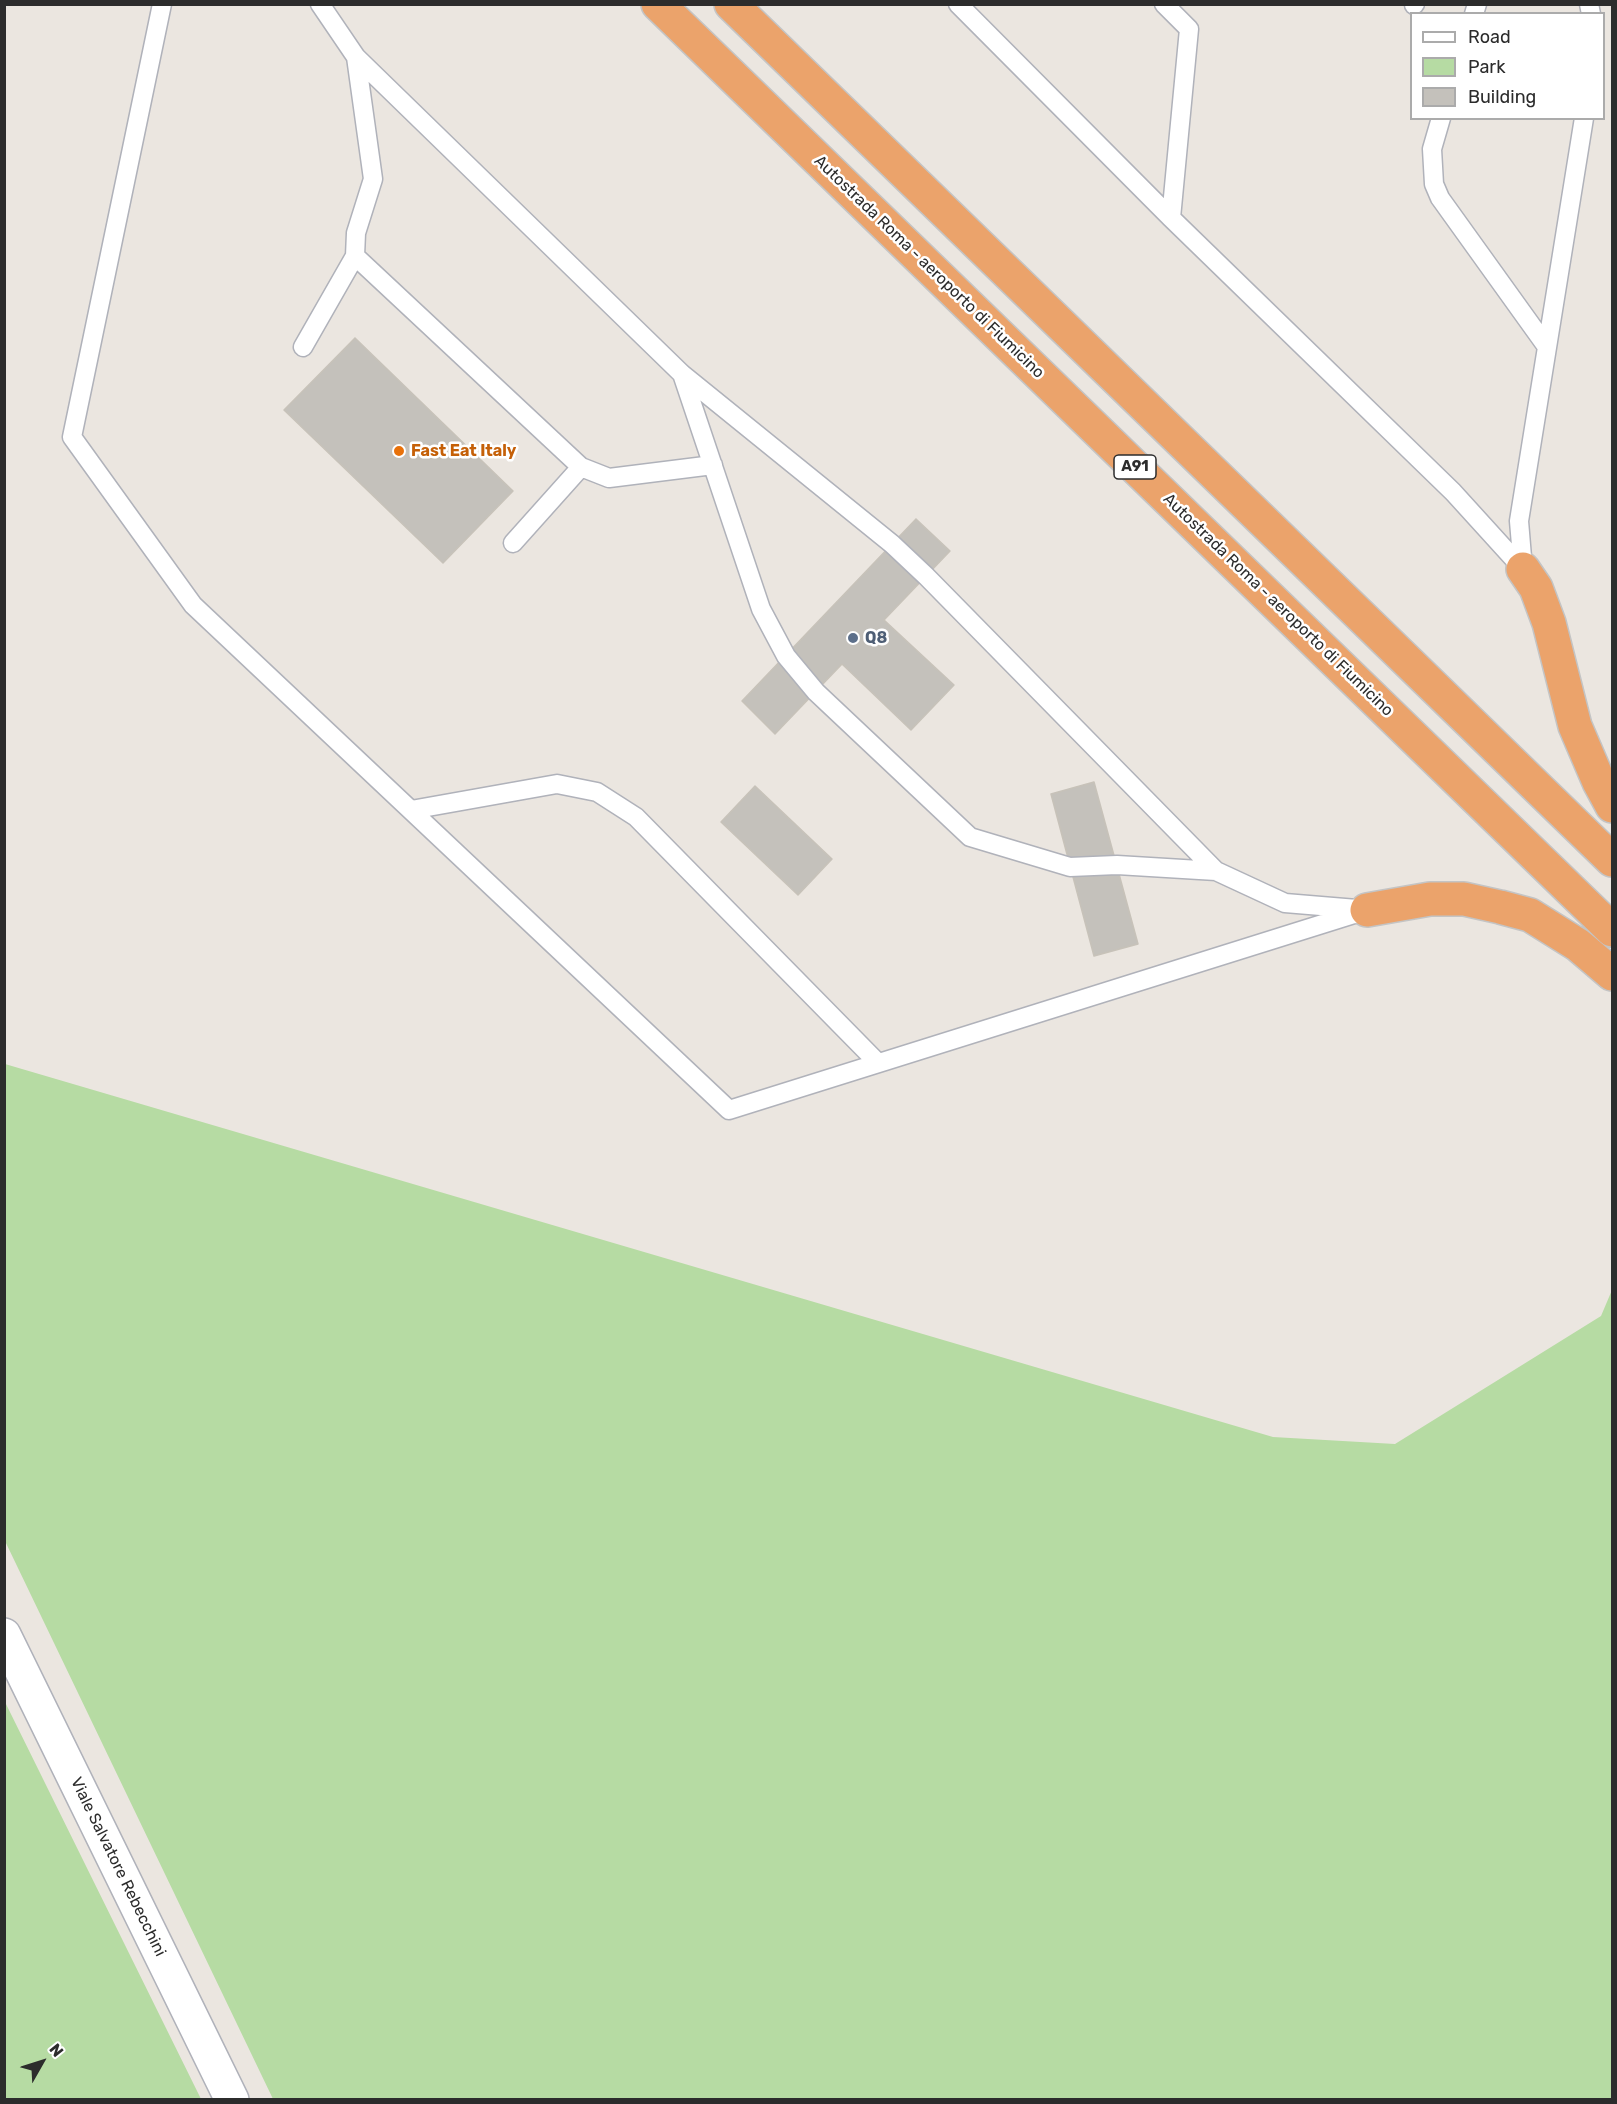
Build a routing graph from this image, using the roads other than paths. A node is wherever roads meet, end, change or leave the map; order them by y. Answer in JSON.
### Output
{"nodes":[{"id":1,"x":162,"y":4,"type":"edge"},
{"id":2,"x":320,"y":4,"type":"edge"},
{"id":3,"x":658,"y":4,"type":"edge"},
{"id":4,"x":731,"y":4,"type":"edge"},
{"id":5,"x":958,"y":4,"type":"edge"},
{"id":6,"x":1164,"y":4,"type":"edge"},
{"id":7,"x":356,"y":57,"type":"junction"},
{"id":8,"x":1440,"y":120,"type":"edge"},
{"id":9,"x":1584,"y":120,"type":"edge"},
{"id":10,"x":1171,"y":218,"type":"junction"},
{"id":11,"x":355,"y":256,"type":"junction"},
{"id":12,"x":303,"y":347,"type":"dead end"},
{"id":13,"x":1547,"y":347,"type":"junction"},
{"id":14,"x":682,"y":374,"type":"junction"},
{"id":15,"x":713,"y":465,"type":"junction"},
{"id":16,"x":581,"y":467,"type":"junction"},
{"id":17,"x":513,"y":543,"type":"dead end"},
{"id":18,"x":1523,"y":569,"type":"junction"},
{"id":19,"x":1612,"y":806,"type":"edge"},
{"id":20,"x":411,"y":810,"type":"junction"},
{"id":21,"x":1612,"y":860,"type":"edge"},
{"id":22,"x":1216,"y":871,"type":"junction"},
{"id":23,"x":1367,"y":910,"type":"junction"},
{"id":24,"x":1612,"y":930,"type":"edge"},
{"id":25,"x":1612,"y":974,"type":"edge"},
{"id":26,"x":878,"y":1063,"type":"junction"},
{"id":27,"x":4,"y":1635,"type":"edge"},
{"id":28,"x":232,"y":2100,"type":"edge"}],
"edges":[{"from":1,"to":20,"type":"lane"},
{"from":2,"to":7,"type":"lane"},
{"from":3,"to":24,"type":"highway","name":"Autostrada Roma - aeroporto di Fiumicino","number":"A91"},
{"from":4,"to":21,"type":"highway"},
{"from":5,"to":10,"type":"lane"},
{"from":6,"to":10,"type":"lane"},
{"from":7,"to":11,"type":"lane"},
{"from":7,"to":14,"type":"lane"},
{"from":8,"to":13,"type":"lane"},
{"from":9,"to":13,"type":"lane"},
{"from":10,"to":18,"type":"lane"},
{"from":11,"to":12,"type":"lane"},
{"from":11,"to":16,"type":"lane"},
{"from":13,"to":18,"type":"lane"},
{"from":14,"to":15,"type":"lane"},
{"from":14,"to":22,"type":"lane"},
{"from":15,"to":16,"type":"lane"},
{"from":15,"to":22,"type":"lane"},
{"from":16,"to":17,"type":"lane"},
{"from":18,"to":19,"type":"highway"},
{"from":20,"to":26,"type":"lane"},
{"from":20,"to":26,"type":"lane"},
{"from":22,"to":23,"type":"lane"},
{"from":23,"to":25,"type":"highway"},
{"from":23,"to":26,"type":"lane"},
{"from":27,"to":28,"type":"street","name":"Viale Salvatore Rebecchini"}]}
